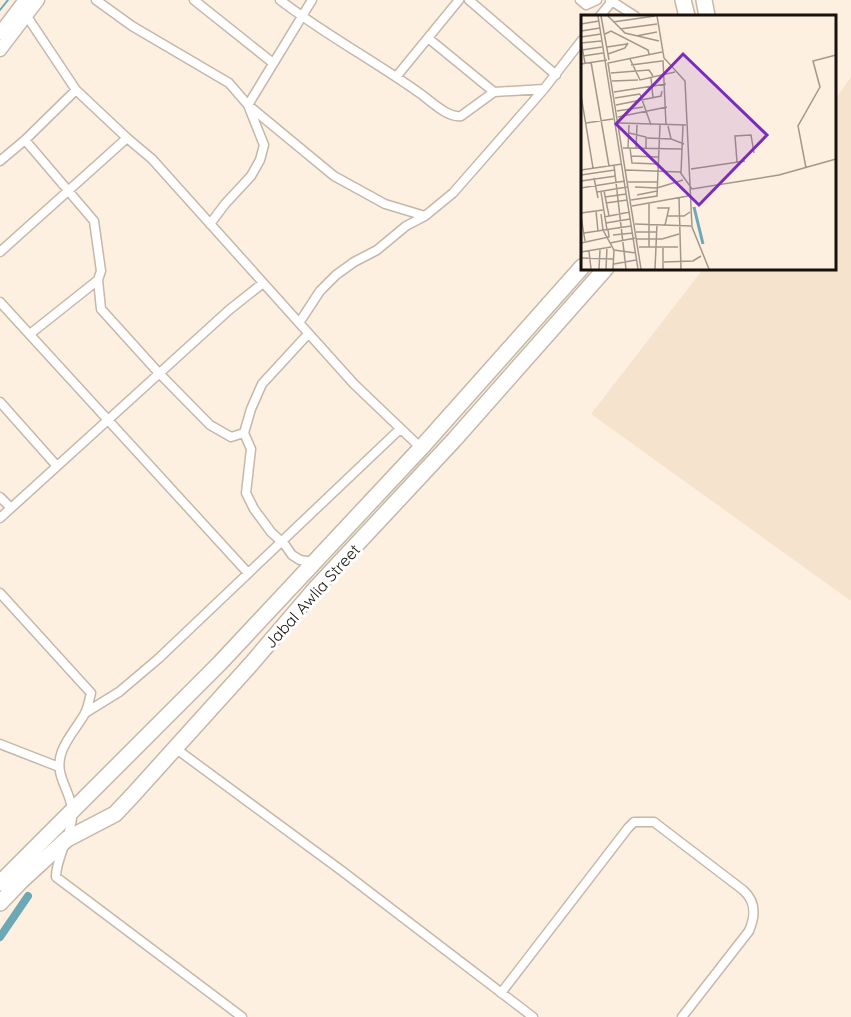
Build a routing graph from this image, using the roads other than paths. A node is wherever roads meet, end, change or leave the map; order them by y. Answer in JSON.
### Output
{"nodes":[{"id":1,"x":25,"y":0,"type":"edge"},
{"id":2,"x":38,"y":0,"type":"edge"},
{"id":3,"x":96,"y":0,"type":"edge"},
{"id":4,"x":194,"y":0,"type":"edge"},
{"id":5,"x":280,"y":0,"type":"edge"},
{"id":6,"x":312,"y":0,"type":"edge"},
{"id":7,"x":459,"y":0,"type":"edge"},
{"id":8,"x":469,"y":0,"type":"edge"},
{"id":9,"x":580,"y":0,"type":"edge"},
{"id":10,"x":597,"y":0,"type":"edge"},
{"id":11,"x":612,"y":0,"type":"edge"},
{"id":12,"x":683,"y":0,"type":"edge"},
{"id":13,"x":704,"y":0,"type":"edge"},
{"id":14,"x":26,"y":15,"type":"junction"},
{"id":15,"x":601,"y":15,"type":"edge"},
{"id":16,"x":634,"y":15,"type":"edge"},
{"id":17,"x":687,"y":15,"type":"edge"},
{"id":18,"x":707,"y":15,"type":"edge"},
{"id":19,"x":301,"y":16,"type":"junction"},
{"id":20,"x":0,"y":33,"type":"edge"},
{"id":21,"x":428,"y":38,"type":"junction"},
{"id":22,"x":581,"y":41,"type":"edge"},
{"id":23,"x":0,"y":50,"type":"edge"},
{"id":24,"x":273,"y":63,"type":"junction"},
{"id":25,"x":556,"y":75,"type":"junction"},
{"id":26,"x":396,"y":77,"type":"junction"},
{"id":27,"x":544,"y":89,"type":"junction"},
{"id":28,"x":76,"y":90,"type":"junction"},
{"id":29,"x":494,"y":92,"type":"junction"},
{"id":30,"x":248,"y":105,"type":"junction"},
{"id":31,"x":127,"y":138,"type":"junction"},
{"id":32,"x":24,"y":140,"type":"junction"},
{"id":33,"x":0,"y":161,"type":"edge"},
{"id":34,"x":69,"y":191,"type":"junction"},
{"id":35,"x":425,"y":216,"type":"junction"},
{"id":36,"x":210,"y":225,"type":"junction"},
{"id":37,"x":0,"y":252,"type":"edge"},
{"id":38,"x":581,"y":268,"type":"edge"},
{"id":39,"x":604,"y":270,"type":"edge"},
{"id":40,"x":98,"y":280,"type":"junction"},
{"id":41,"x":263,"y":283,"type":"junction"},
{"id":42,"x":0,"y":302,"type":"edge"},
{"id":43,"x":299,"y":323,"type":"junction"},
{"id":44,"x":30,"y":334,"type":"junction"},
{"id":45,"x":309,"y":334,"type":"junction"},
{"id":46,"x":159,"y":373,"type":"junction"},
{"id":47,"x":0,"y":402,"type":"edge"},
{"id":48,"x":108,"y":420,"type":"junction"},
{"id":49,"x":400,"y":429,"type":"junction"},
{"id":50,"x":244,"y":433,"type":"junction"},
{"id":51,"x":420,"y":448,"type":"junction"},
{"id":52,"x":56,"y":465,"type":"junction"},
{"id":53,"x":0,"y":497,"type":"edge"},
{"id":54,"x":10,"y":508,"type":"junction"},
{"id":55,"x":0,"y":518,"type":"edge"},
{"id":56,"x":281,"y":541,"type":"junction"},
{"id":57,"x":314,"y":562,"type":"junction"},
{"id":58,"x":248,"y":573,"type":"junction"},
{"id":59,"x":0,"y":593,"type":"edge"},
{"id":60,"x":86,"y":713,"type":"junction"},
{"id":61,"x":0,"y":744,"type":"edge"},
{"id":62,"x":175,"y":748,"type":"junction"},
{"id":63,"x":59,"y":767,"type":"junction"},
{"id":64,"x":73,"y":810,"type":"junction"},
{"id":65,"x":67,"y":839,"type":"junction"},
{"id":66,"x":0,"y":883,"type":"edge"},
{"id":67,"x":0,"y":903,"type":"edge"},
{"id":68,"x":501,"y":993,"type":"junction"},
{"id":69,"x":242,"y":1017,"type":"edge"},
{"id":70,"x":533,"y":1017,"type":"edge"},
{"id":71,"x":682,"y":1017,"type":"edge"}],
"edges":[{"from":1,"to":20,"type":"street"},
{"from":2,"to":14,"type":"street"},
{"from":3,"to":30,"type":"street"},
{"from":4,"to":24,"type":"street"},
{"from":5,"to":19,"type":"street"},
{"from":6,"to":19,"type":"street"},
{"from":7,"to":21,"type":"street"},
{"from":8,"to":25,"type":"street"},
{"from":9,"to":10,"type":"street"},
{"from":11,"to":15,"type":"street"},
{"from":11,"to":16,"type":"street"},
{"from":12,"to":17,"type":"highway"},
{"from":13,"to":18,"type":"highway"},
{"from":14,"to":23,"type":"street"},
{"from":14,"to":28,"type":"street"},
{"from":19,"to":24,"type":"street"},
{"from":19,"to":26,"type":"street"},
{"from":21,"to":26,"type":"street"},
{"from":21,"to":29,"type":"street"},
{"from":22,"to":25,"type":"street"},
{"from":24,"to":30,"type":"street"},
{"from":25,"to":27,"type":"street"},
{"from":26,"to":29,"type":"street"},
{"from":27,"to":29,"type":"street"},
{"from":27,"to":35,"type":"street"},
{"from":28,"to":31,"type":"street"},
{"from":28,"to":32,"type":"street"},
{"from":30,"to":35,"type":"street"},
{"from":30,"to":36,"type":"street"},
{"from":31,"to":34,"type":"street"},
{"from":31,"to":36,"type":"street"},
{"from":32,"to":33,"type":"street"},
{"from":32,"to":34,"type":"street"},
{"from":34,"to":37,"type":"street"},
{"from":34,"to":40,"type":"street"},
{"from":35,"to":43,"type":"street"},
{"from":36,"to":41,"type":"street"},
{"from":38,"to":51,"type":"highway","name":"Jabal Awlia Street"},
{"from":39,"to":62,"type":"highway","name":"Jabal Awlia Street"},
{"from":40,"to":44,"type":"street"},
{"from":40,"to":46,"type":"street"},
{"from":41,"to":43,"type":"street"},
{"from":41,"to":46,"type":"street"},
{"from":42,"to":44,"type":"street"},
{"from":43,"to":45,"type":"street"},
{"from":44,"to":48,"type":"street"},
{"from":45,"to":49,"type":"street"},
{"from":45,"to":50,"type":"street"},
{"from":46,"to":48,"type":"street"},
{"from":46,"to":50,"type":"street"},
{"from":47,"to":52,"type":"street"},
{"from":48,"to":52,"type":"street"},
{"from":48,"to":58,"type":"street"},
{"from":49,"to":51,"type":"street"},
{"from":49,"to":56,"type":"street"},
{"from":50,"to":56,"type":"street"},
{"from":51,"to":57,"type":"highway","name":"Jabal Awlia Street"},
{"from":52,"to":54,"type":"street"},
{"from":53,"to":54,"type":"street"},
{"from":54,"to":55,"type":"street"},
{"from":56,"to":57,"type":"street"},
{"from":56,"to":58,"type":"street"},
{"from":57,"to":64,"type":"highway","name":"Jabal Awlia Street"},
{"from":58,"to":60,"type":"street"},
{"from":59,"to":60,"type":"street"},
{"from":60,"to":63,"type":"street"},
{"from":61,"to":63,"type":"street"},
{"from":62,"to":65,"type":"highway","name":"Jabal Awlia Street"},
{"from":62,"to":68,"type":"street"},
{"from":63,"to":64,"type":"street"},
{"from":64,"to":65,"type":"street"},
{"from":64,"to":66,"type":"highway","name":"Jabal Awlia Street"},
{"from":65,"to":67,"type":"highway","name":"Jabal Awlia Street"},
{"from":65,"to":69,"type":"street"},
{"from":68,"to":70,"type":"street"},
{"from":68,"to":71,"type":"street"}]}
